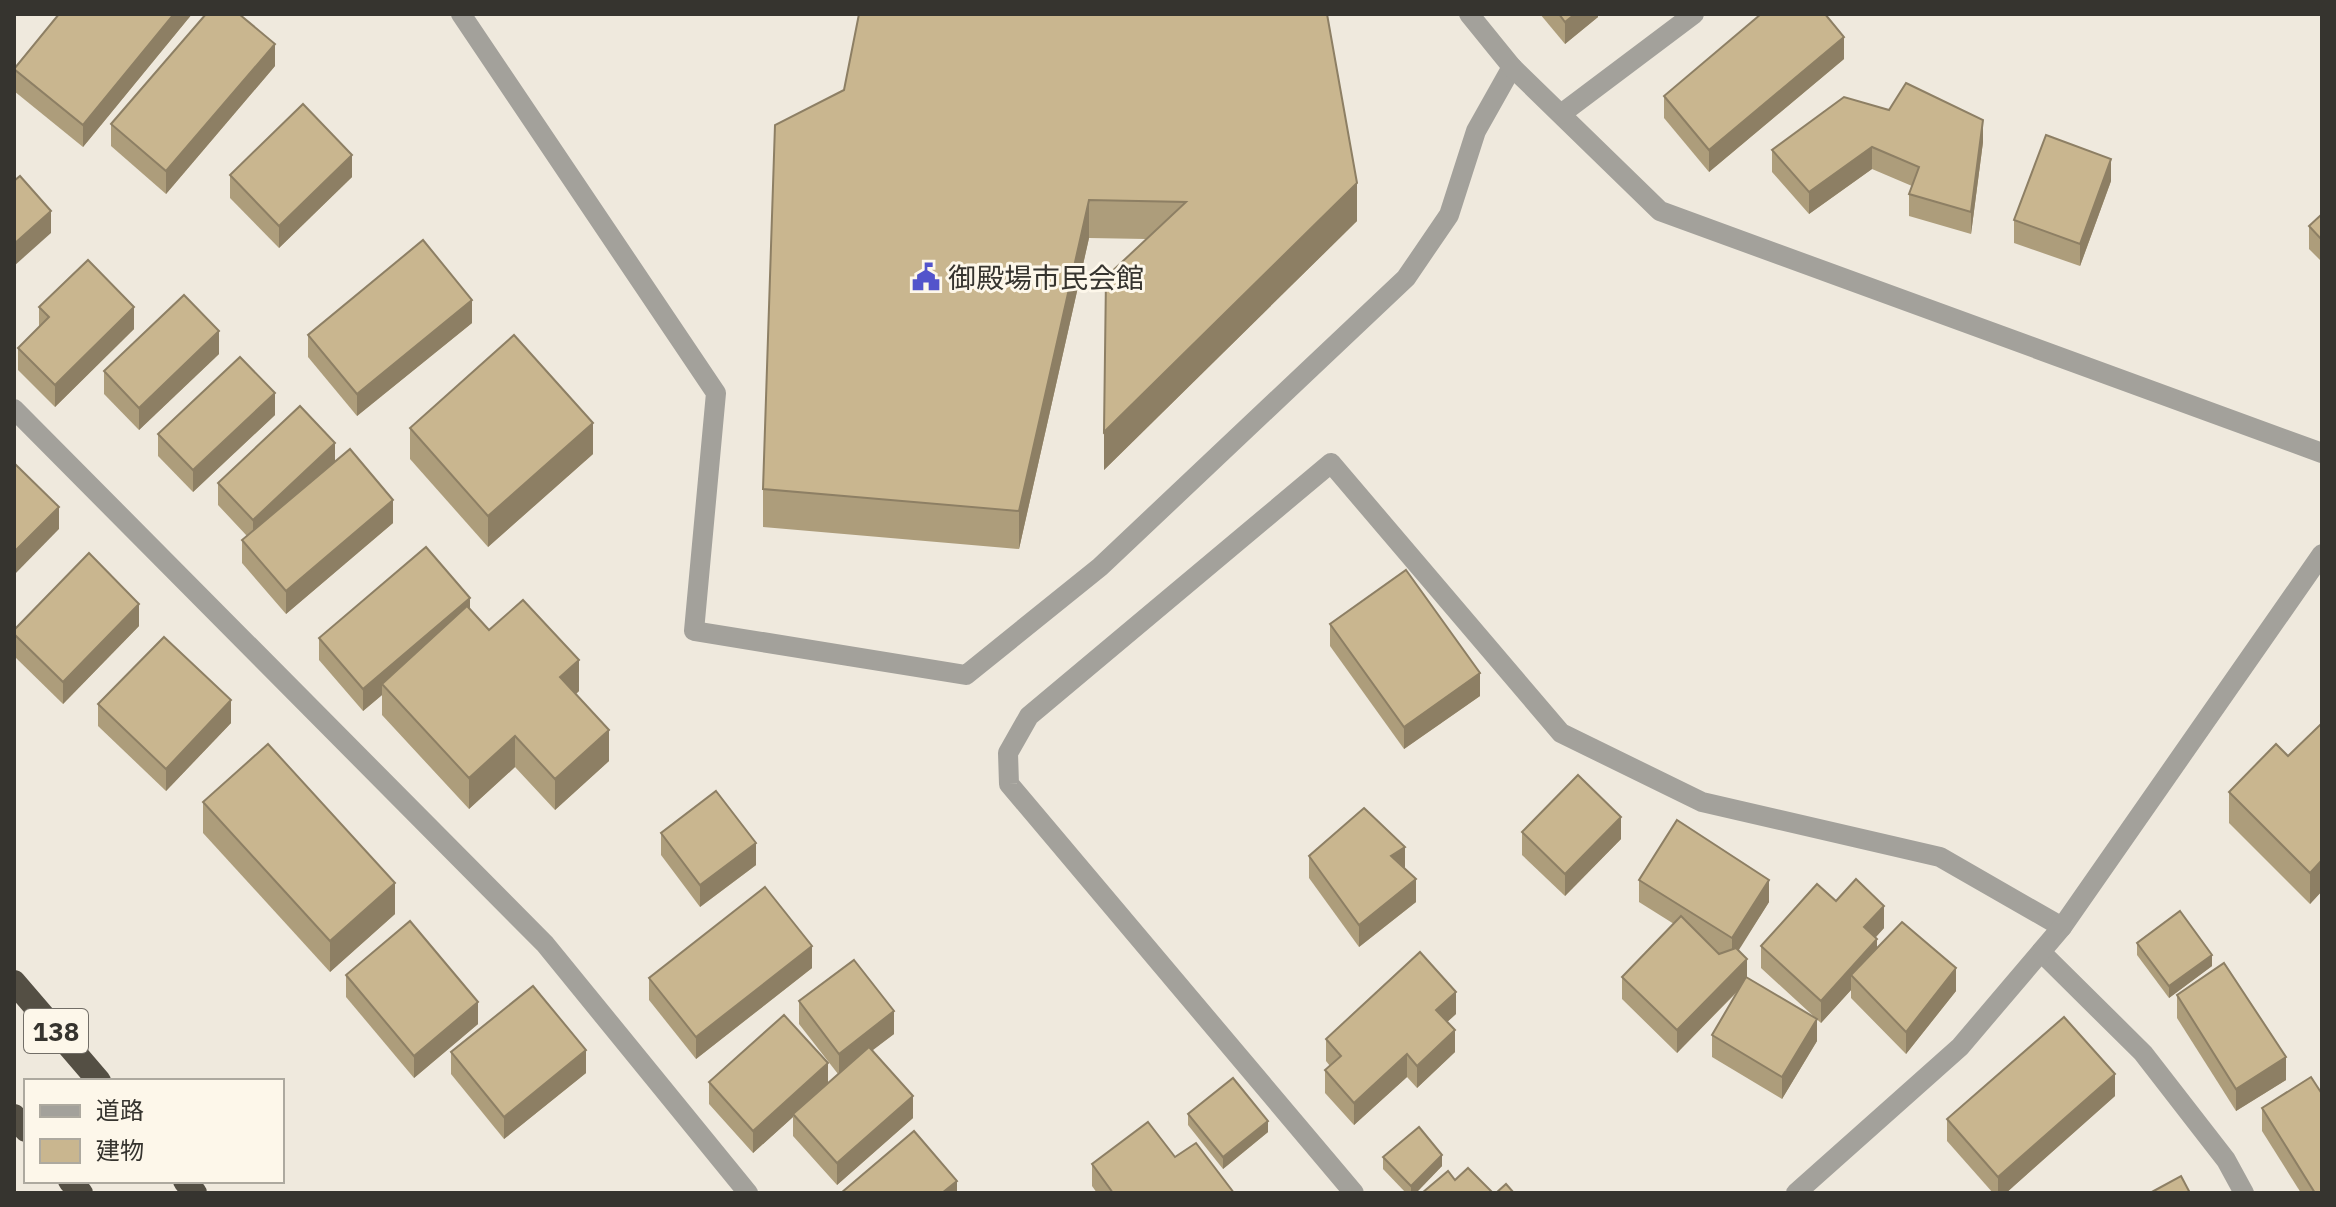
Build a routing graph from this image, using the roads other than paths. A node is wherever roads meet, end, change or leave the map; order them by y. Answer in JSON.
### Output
{"nodes":[{"id":1,"x":461,"y":14,"type":"edge"},
{"id":2,"x":1469,"y":14,"type":"edge"},
{"id":3,"x":1694,"y":14,"type":"edge"},
{"id":4,"x":1512,"y":67,"type":"junction"},
{"id":5,"x":1561,"y":114,"type":"junction"},
{"id":6,"x":14,"y":409,"type":"edge"},
{"id":7,"x":2322,"y":453,"type":"edge"},
{"id":8,"x":2322,"y":554,"type":"edge"},
{"id":9,"x":2062,"y":927,"type":"junction"},
{"id":10,"x":2041,"y":952,"type":"junction"},
{"id":11,"x":14,"y":982,"type":"edge"},
{"id":12,"x":97,"y":1079,"type":"edge"},
{"id":13,"x":748,"y":1193,"type":"edge"},
{"id":14,"x":1354,"y":1193,"type":"edge"},
{"id":15,"x":1796,"y":1193,"type":"edge"},
{"id":16,"x":2244,"y":1193,"type":"edge"}],
"edges":[{"from":1,"to":4,"type":"street"},
{"from":2,"to":4,"type":"street"},
{"from":3,"to":5,"type":"street"},
{"from":4,"to":5,"type":"street"},
{"from":5,"to":7,"type":"street"},
{"from":6,"to":13,"type":"street"},
{"from":8,"to":9,"type":"street"},
{"from":9,"to":10,"type":"street"},
{"from":9,"to":14,"type":"street"},
{"from":10,"to":15,"type":"street"},
{"from":10,"to":16,"type":"street"},
{"from":11,"to":12,"type":"highway","number":"138"}]}
